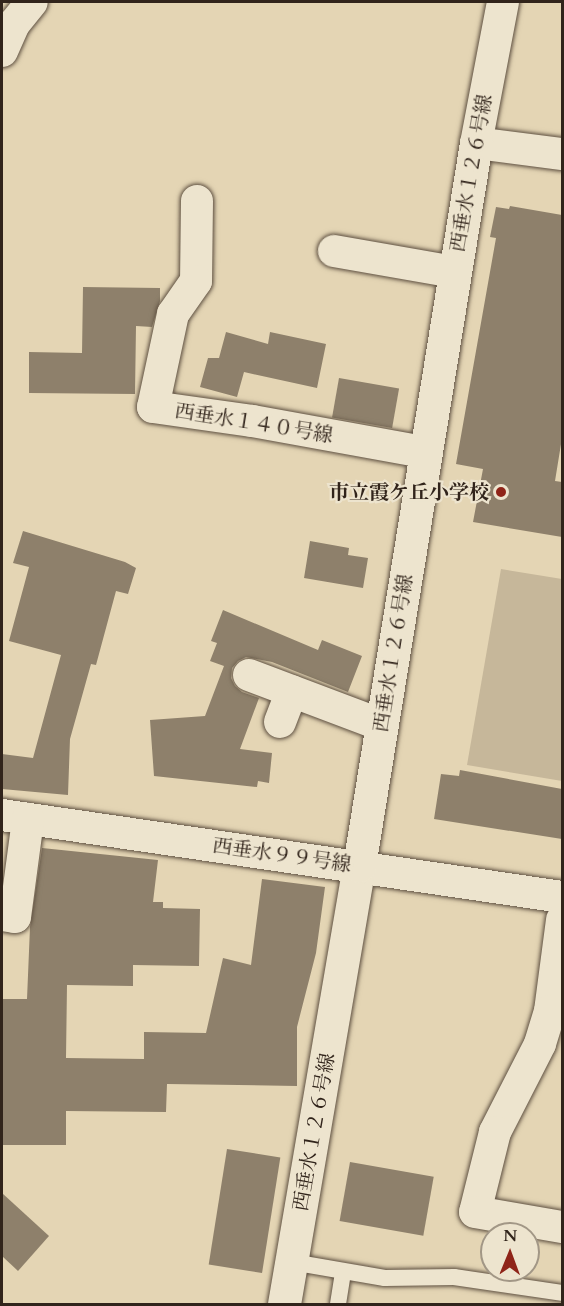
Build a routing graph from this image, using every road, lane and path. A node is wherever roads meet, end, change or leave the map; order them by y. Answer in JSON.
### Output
{"nodes":[{"id":1,"x":33,"y":2,"type":"edge"},
{"id":2,"x":503,"y":2,"type":"edge"},
{"id":3,"x":2,"y":51,"type":"edge"},
{"id":4,"x":476,"y":143,"type":"junction"},
{"id":5,"x":562,"y":154,"type":"edge"},
{"id":6,"x":197,"y":201,"type":"dead end"},
{"id":7,"x":334,"y":251,"type":"dead end"},
{"id":8,"x":454,"y":272,"type":"junction"},
{"id":9,"x":424,"y":452,"type":"junction"},
{"id":10,"x":249,"y":675,"type":"dead end"},
{"id":11,"x":292,"y":691,"type":"junction"},
{"id":12,"x":280,"y":722,"type":"dead end"},
{"id":13,"x":381,"y":725,"type":"junction"},
{"id":14,"x":15,"y":817,"type":"edge"},
{"id":15,"x":359,"y":867,"type":"junction"},
{"id":16,"x":562,"y":897,"type":"edge"},
{"id":17,"x":2,"y":915,"type":"edge"},
{"id":18,"x":562,"y":920,"type":"edge"},
{"id":19,"x":551,"y":1046,"type":"edge"},
{"id":20,"x":562,"y":1227,"type":"edge"},
{"id":21,"x":292,"y":1263,"type":"junction"},
{"id":22,"x":343,"y":1272,"type":"junction"},
{"id":23,"x":562,"y":1293,"type":"edge"},
{"id":24,"x":284,"y":1305,"type":"edge"},
{"id":25,"x":338,"y":1305,"type":"edge"}],
"edges":[{"from":1,"to":3,"type":"street"},
{"from":2,"to":4,"type":"street","name":"西垂水１２６号線"},
{"from":4,"to":5,"type":"street"},
{"from":4,"to":8,"type":"street","name":"西垂水１２６号線"},
{"from":6,"to":9,"type":"street","name":"西垂水１４０号線"},
{"from":7,"to":8,"type":"street"},
{"from":8,"to":9,"type":"street","name":"西垂水１２６号線"},
{"from":9,"to":13,"type":"street","name":"西垂水１２６号線"},
{"from":10,"to":11,"type":"street"},
{"from":11,"to":12,"type":"street"},
{"from":11,"to":13,"type":"street"},
{"from":13,"to":15,"type":"street","name":"西垂水１２６号線"},
{"from":14,"to":15,"type":"street","name":"西垂水９９号線"},
{"from":14,"to":17,"type":"street"},
{"from":15,"to":16,"type":"street","name":"西垂水９９号線"},
{"from":15,"to":21,"type":"street","name":"西垂水１２６号線"},
{"from":18,"to":19,"type":"street"},
{"from":19,"to":20,"type":"street"},
{"from":21,"to":22,"type":"lane"},
{"from":21,"to":24,"type":"street","name":"西垂水１２６号線"},
{"from":22,"to":23,"type":"lane"},
{"from":22,"to":25,"type":"lane"}]}
